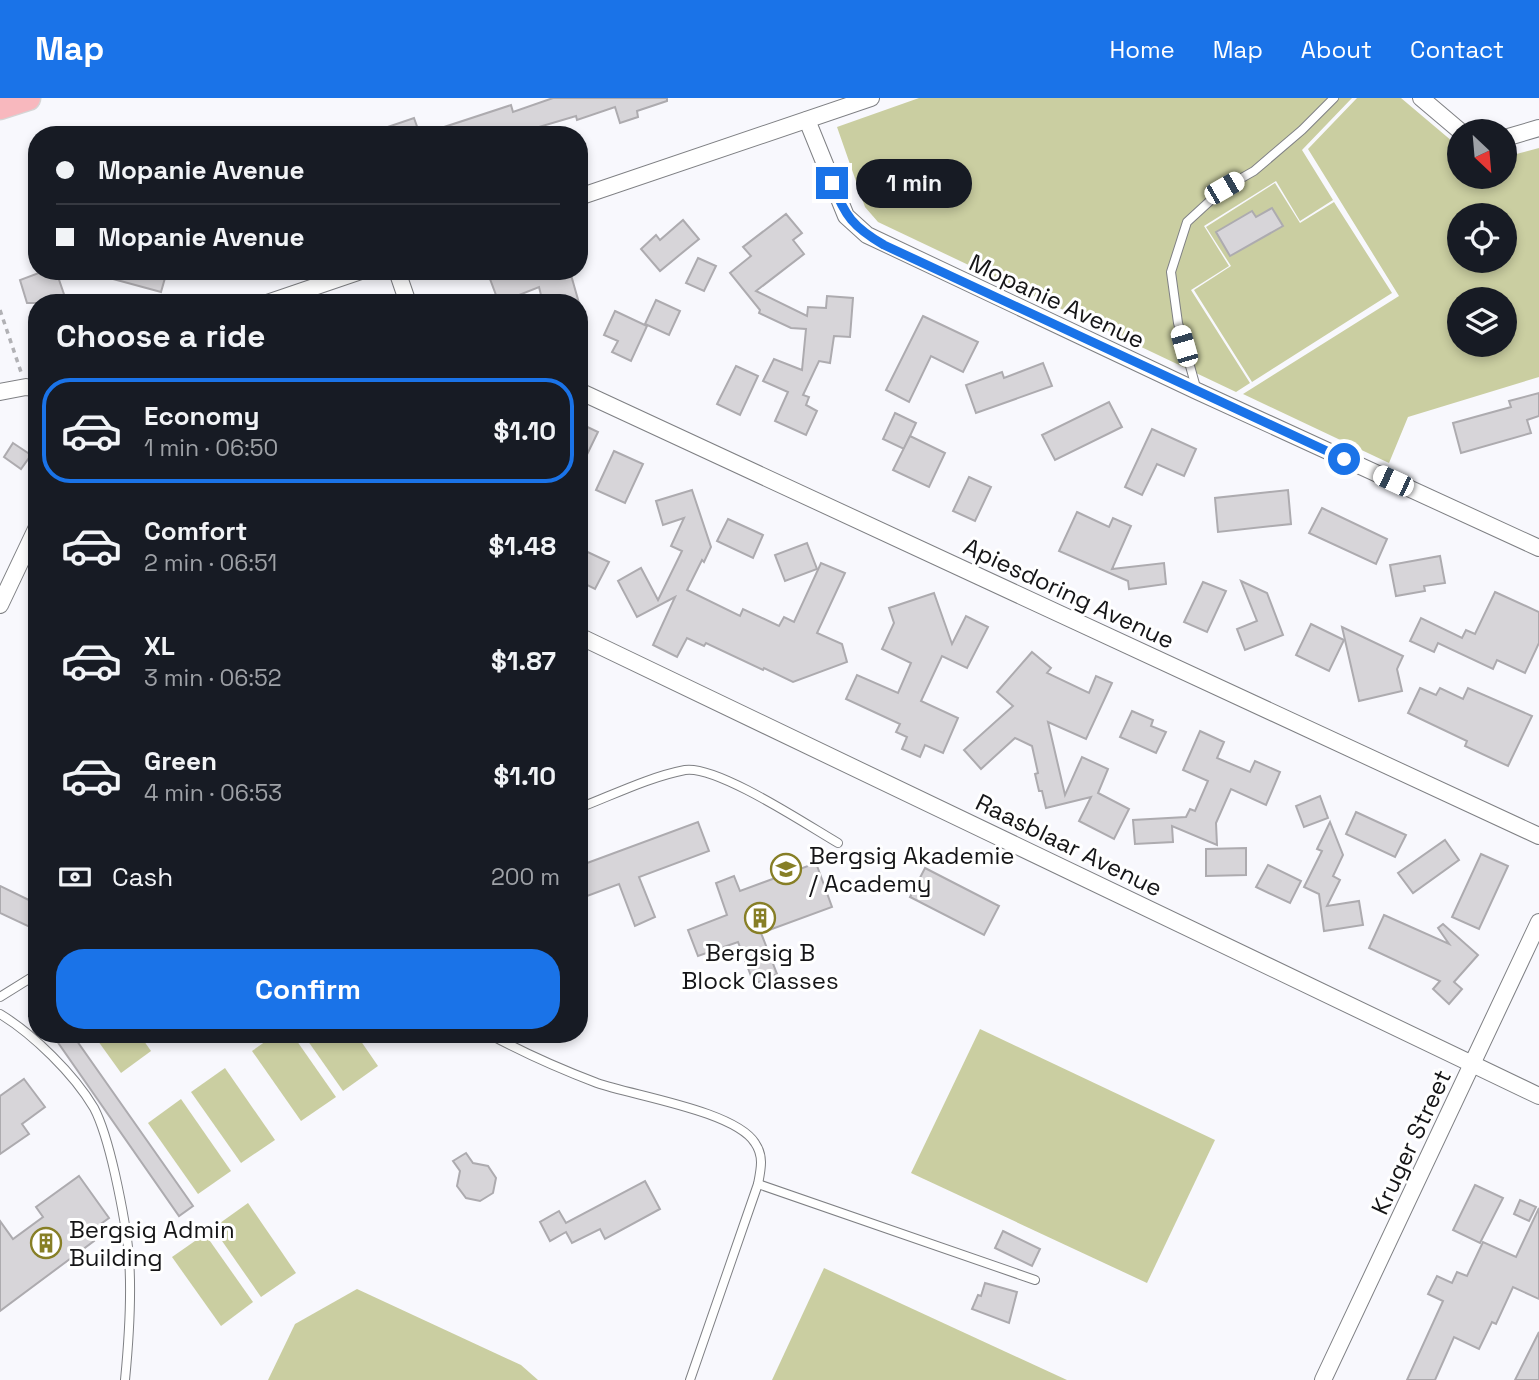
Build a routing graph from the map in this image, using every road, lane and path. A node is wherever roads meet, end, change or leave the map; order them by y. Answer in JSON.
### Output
{"nodes":[{"id":1,"x":28,"y":98,"type":"edge"},
{"id":2,"x":871,"y":98,"type":"edge"},
{"id":3,"x":1334,"y":98,"type":"edge"},
{"id":4,"x":1421,"y":98,"type":"edge"},
{"id":5,"x":0,"y":107,"type":"edge"},
{"id":6,"x":807,"y":120,"type":"junction"},
{"id":7,"x":1447,"y":120,"type":"edge"},
{"id":8,"x":1539,"y":128,"type":"edge"},
{"id":9,"x":1517,"y":134,"type":"edge"},
{"id":10,"x":588,"y":194,"type":"edge"},
{"id":11,"x":335,"y":280,"type":"edge"},
{"id":12,"x":293,"y":294,"type":"edge"},
{"id":13,"x":0,"y":310,"type":"edge"},
{"id":14,"x":28,"y":380,"type":"edge"},
{"id":15,"x":28,"y":388,"type":"edge"},
{"id":16,"x":1197,"y":391,"type":"junction"},
{"id":17,"x":0,"y":392,"type":"edge"},
{"id":18,"x":588,"y":395,"type":"edge"},
{"id":19,"x":28,"y":546,"type":"edge"},
{"id":20,"x":1539,"y":548,"type":"edge"},
{"id":21,"x":0,"y":605,"type":"edge"},
{"id":22,"x":588,"y":640,"type":"edge"},
{"id":23,"x":588,"y":805,"type":"edge"},
{"id":24,"x":1539,"y":836,"type":"edge"},
{"id":25,"x":838,"y":843,"type":"dead end"},
{"id":26,"x":1539,"y":922,"type":"edge"},
{"id":27,"x":28,"y":980,"type":"edge"},
{"id":28,"x":0,"y":997,"type":"edge"},
{"id":29,"x":0,"y":1014,"type":"edge"},
{"id":30,"x":28,"y":1034,"type":"edge"},
{"id":31,"x":39,"y":1043,"type":"edge"},
{"id":32,"x":505,"y":1043,"type":"edge"},
{"id":33,"x":1474,"y":1063,"type":"junction"},
{"id":34,"x":1539,"y":1096,"type":"edge"},
{"id":35,"x":758,"y":1184,"type":"junction"},
{"id":36,"x":1035,"y":1280,"type":"dead end"},
{"id":37,"x":125,"y":1380,"type":"edge"},
{"id":38,"x":690,"y":1380,"type":"edge"},
{"id":39,"x":1323,"y":1380,"type":"edge"}],
"edges":[{"from":1,"to":5,"type":"highway"},
{"from":2,"to":6,"type":"street"},
{"from":3,"to":16,"type":"lane"},
{"from":4,"to":7,"type":"street"},
{"from":6,"to":10,"type":"street"},
{"from":6,"to":16,"type":"street","name":"Mopanie Avenue"},
{"from":8,"to":9,"type":"street"},
{"from":11,"to":12,"type":"street"},
{"from":13,"to":14,"type":"path"},
{"from":15,"to":17,"type":"street"},
{"from":16,"to":20,"type":"street","name":"Mopanie Avenue"},
{"from":18,"to":24,"type":"street","name":"Apiesdoring Avenue"},
{"from":19,"to":21,"type":"street"},
{"from":22,"to":33,"type":"street","name":"Raasblaar Avenue"},
{"from":23,"to":25,"type":"lane"},
{"from":26,"to":33,"type":"street","name":"Kruger Street"},
{"from":27,"to":28,"type":"lane"},
{"from":29,"to":30,"type":"lane"},
{"from":31,"to":37,"type":"lane"},
{"from":32,"to":35,"type":"lane"},
{"from":33,"to":34,"type":"street","name":"Raasblaar Avenue"},
{"from":33,"to":39,"type":"street","name":"Kruger Street"},
{"from":35,"to":36,"type":"lane"},
{"from":35,"to":38,"type":"lane"}]}
